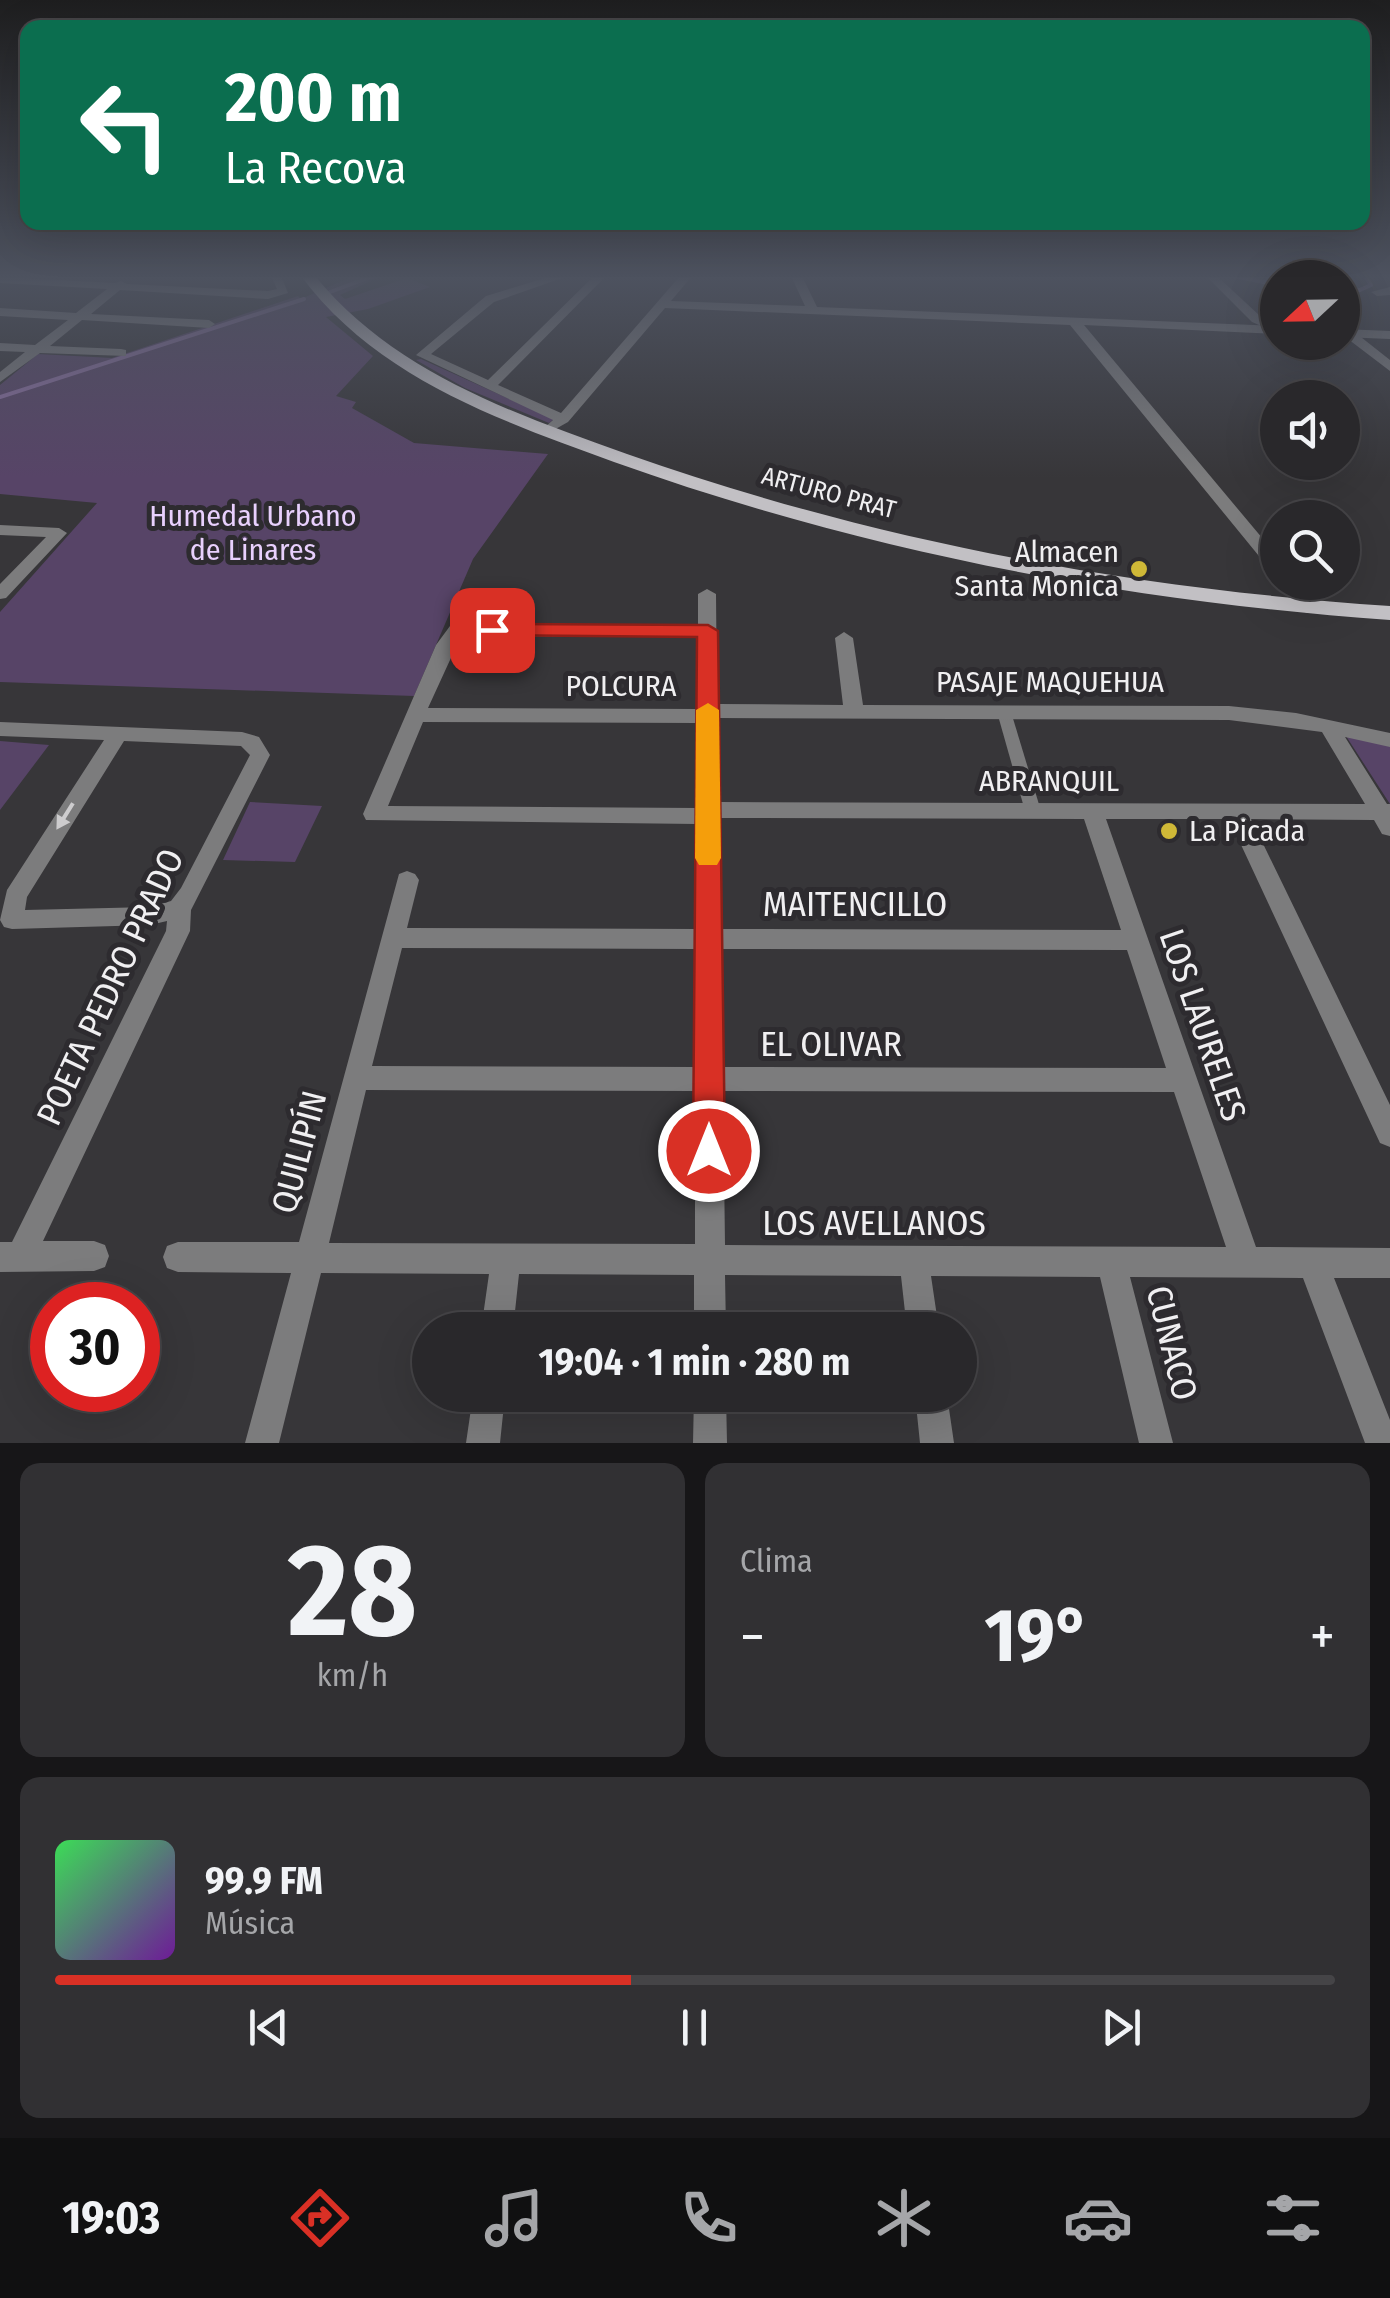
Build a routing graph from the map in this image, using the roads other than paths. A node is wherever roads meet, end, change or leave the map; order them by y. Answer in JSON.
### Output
{"nodes":[{"id":1,"x":44,"y":343,"type":"edge"},
{"id":2,"x":380,"y":343,"type":"edge"},
{"id":3,"x":436,"y":343,"type":"edge"},
{"id":4,"x":532,"y":343,"type":"edge"},
{"id":5,"x":628,"y":343,"type":"edge"},
{"id":6,"x":1091,"y":343,"type":"edge"},
{"id":7,"x":1360,"y":344,"type":"edge"},
{"id":8,"x":0,"y":346,"type":"edge"},
{"id":9,"x":38,"y":348,"type":"junction"},
{"id":10,"x":121,"y":353,"type":"dead end"},
{"id":11,"x":1390,"y":366,"type":"edge"},
{"id":12,"x":0,"y":378,"type":"edge"},
{"id":13,"x":489,"y":386,"type":"junction"},
{"id":14,"x":555,"y":425,"type":"junction"},
{"id":15,"x":0,"y":530,"type":"edge"},
{"id":16,"x":1260,"y":546,"type":"edge"},
{"id":17,"x":0,"y":594,"type":"edge"},
{"id":18,"x":708,"y":594,"type":"dead end"},
{"id":19,"x":1305,"y":600,"type":"edge"},
{"id":20,"x":1312,"y":609,"type":"junction"},
{"id":21,"x":1390,"y":613,"type":"edge"},
{"id":22,"x":708,"y":631,"type":"junction"},
{"id":23,"x":844,"y":638,"type":"dead end"},
{"id":24,"x":854,"y":712,"type":"junction"},
{"id":25,"x":1004,"y":712,"type":"junction"},
{"id":26,"x":708,"y":714,"type":"junction"},
{"id":27,"x":414,"y":716,"type":"junction"},
{"id":28,"x":1329,"y":728,"type":"junction"},
{"id":29,"x":0,"y":729,"type":"edge"},
{"id":30,"x":118,"y":734,"type":"junction"},
{"id":31,"x":1390,"y":740,"type":"edge"},
{"id":32,"x":1033,"y":811,"type":"junction"},
{"id":33,"x":1092,"y":811,"type":"junction"},
{"id":34,"x":1236,"y":812,"type":"junction"},
{"id":35,"x":708,"y":813,"type":"junction"},
{"id":36,"x":1387,"y":817,"type":"edge"},
{"id":37,"x":408,"y":880,"type":"dead end"},
{"id":38,"x":179,"y":908,"type":"junction"},
{"id":39,"x":6,"y":929,"type":"edge"},
{"id":40,"x":392,"y":938,"type":"junction"},
{"id":41,"x":708,"y":939,"type":"junction"},
{"id":42,"x":1136,"y":940,"type":"junction"},
{"id":43,"x":357,"y":1078,"type":"junction"},
{"id":44,"x":709,"y":1079,"type":"junction"},
{"id":45,"x":1184,"y":1080,"type":"junction"},
{"id":46,"x":1390,"y":1134,"type":"edge"},
{"id":47,"x":94,"y":1256,"type":"dead end"},
{"id":48,"x":10,"y":1257,"type":"edge"},
{"id":49,"x":178,"y":1257,"type":"dead end"},
{"id":50,"x":310,"y":1258,"type":"junction"},
{"id":51,"x":506,"y":1259,"type":"junction"},
{"id":52,"x":710,"y":1260,"type":"junction"},
{"id":53,"x":914,"y":1260,"type":"junction"},
{"id":54,"x":1111,"y":1262,"type":"junction"},
{"id":55,"x":1246,"y":1262,"type":"junction"},
{"id":56,"x":1312,"y":1262,"type":"junction"},
{"id":57,"x":1390,"y":1263,"type":"edge"},
{"id":58,"x":499,"y":1312,"type":"edge"},
{"id":59,"x":710,"y":1312,"type":"edge"},
{"id":60,"x":921,"y":1312,"type":"edge"},
{"id":61,"x":487,"y":1412,"type":"edge"},
{"id":62,"x":710,"y":1412,"type":"edge"},
{"id":63,"x":933,"y":1412,"type":"edge"},
{"id":64,"x":262,"y":1443,"type":"edge"},
{"id":65,"x":483,"y":1443,"type":"edge"},
{"id":66,"x":710,"y":1443,"type":"edge"},
{"id":67,"x":938,"y":1443,"type":"edge"},
{"id":68,"x":1156,"y":1443,"type":"edge"},
{"id":69,"x":1382,"y":1443,"type":"edge"}],
"edges":[{"from":1,"to":9,"type":"street"},
{"from":2,"to":14,"type":"main road","name":"ARTURO PRAT"},
{"from":3,"to":13,"type":"street","name":"ARTURO PRAT"},
{"from":4,"to":13,"type":"street"},
{"from":5,"to":14,"type":"street"},
{"from":6,"to":16,"type":"street"},
{"from":7,"to":11,"type":"street"},
{"from":8,"to":9,"type":"street"},
{"from":9,"to":10,"type":"street"},
{"from":9,"to":12,"type":"street"},
{"from":13,"to":14,"type":"street","name":"ARTURO PRAT"},
{"from":14,"to":20,"type":"main road","name":"ARTURO PRAT"},
{"from":15,"to":17,"type":"street"},
{"from":18,"to":22,"type":"street"},
{"from":19,"to":20,"type":"street"},
{"from":20,"to":21,"type":"main road","name":"ARTURO PRAT"},
{"from":22,"to":26,"type":"street"},
{"from":22,"to":27,"type":"street"},
{"from":23,"to":24,"type":"street"},
{"from":24,"to":25,"type":"street","name":"PASAJE MAQUEHUA"},
{"from":24,"to":26,"type":"street","name":"PASAJE MAQUEHUA"},
{"from":25,"to":28,"type":"street","name":"PASAJE MAQUEHUA"},
{"from":25,"to":32,"type":"street"},
{"from":26,"to":27,"type":"street","name":"POLCURA"},
{"from":26,"to":35,"type":"street"},
{"from":27,"to":35,"type":"street","name":"ABRANQUIL"},
{"from":28,"to":31,"type":"street","name":"PASAJE MAQUEHUA"},
{"from":28,"to":36,"type":"street"},
{"from":29,"to":30,"type":"street"},
{"from":30,"to":38,"type":"street","name":"POETA PEDRO PRADO"},
{"from":30,"to":39,"type":"street","one_way":true},
{"from":32,"to":33,"type":"street","name":"ABRANQUIL"},
{"from":32,"to":35,"type":"street","name":"ABRANQUIL"},
{"from":33,"to":34,"type":"street","name":"ABRANQUIL"},
{"from":33,"to":42,"type":"street","name":"LOS LAURELES"},
{"from":34,"to":36,"type":"street","name":"ABRANQUIL"},
{"from":34,"to":46,"type":"street"},
{"from":35,"to":41,"type":"street"},
{"from":37,"to":40,"type":"street","name":"QUILIPÍN"},
{"from":38,"to":39,"type":"street"},
{"from":38,"to":48,"type":"street","name":"POETA PEDRO PRADO"},
{"from":40,"to":41,"type":"street","name":"MAITENCILLO"},
{"from":40,"to":43,"type":"street","name":"QUILIPÍN"},
{"from":41,"to":42,"type":"street","name":"MAITENCILLO"},
{"from":41,"to":44,"type":"street"},
{"from":42,"to":45,"type":"street","name":"LOS LAURELES"},
{"from":43,"to":44,"type":"street","name":"EL OLIVAR"},
{"from":43,"to":50,"type":"street","name":"QUILIPÍN"},
{"from":44,"to":45,"type":"street","name":"EL OLIVAR"},
{"from":44,"to":52,"type":"street"},
{"from":45,"to":55,"type":"street","name":"LOS LAURELES"},
{"from":47,"to":48,"type":"street"},
{"from":49,"to":50,"type":"street","name":"LOS AVELLANOS"},
{"from":50,"to":51,"type":"street","name":"LOS AVELLANOS"},
{"from":50,"to":64,"type":"street","name":"QUILIPÍN"},
{"from":51,"to":52,"type":"street","name":"LOS AVELLANOS"},
{"from":51,"to":58,"type":"street"},
{"from":52,"to":53,"type":"street","name":"LOS AVELLANOS"},
{"from":52,"to":59,"type":"street"},
{"from":53,"to":54,"type":"street","name":"LOS AVELLANOS"},
{"from":53,"to":60,"type":"street"},
{"from":54,"to":55,"type":"street","name":"LOS AVELLANOS"},
{"from":54,"to":68,"type":"street","name":"CUNACO"},
{"from":55,"to":56,"type":"street","name":"LOS AVELLANOS"},
{"from":56,"to":57,"type":"street","name":"LOS AVELLANOS"},
{"from":56,"to":69,"type":"street"},
{"from":61,"to":65,"type":"street"},
{"from":62,"to":66,"type":"street"},
{"from":63,"to":67,"type":"street"}]}
